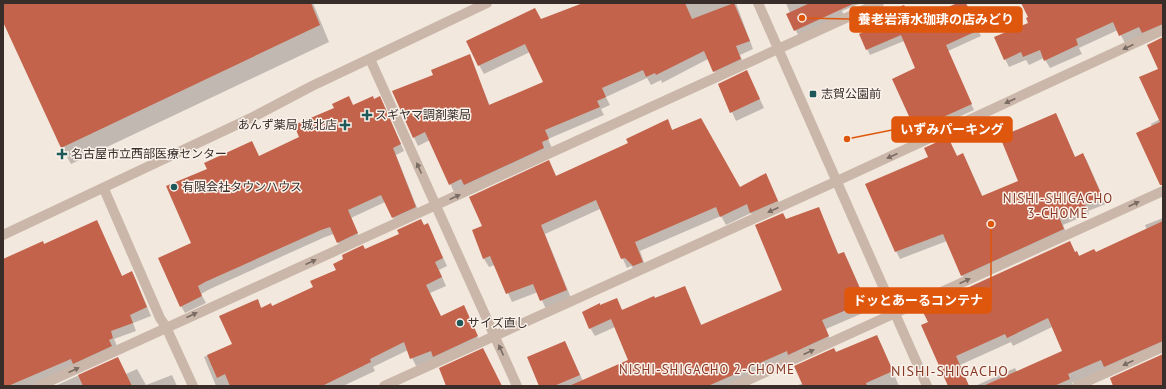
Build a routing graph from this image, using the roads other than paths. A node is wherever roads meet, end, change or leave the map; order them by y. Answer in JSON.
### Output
{"nodes":[{"id":1,"x":487,"y":3,"type":"edge"},
{"id":2,"x":758,"y":3,"type":"edge"},
{"id":3,"x":878,"y":3,"type":"edge"},
{"id":4,"x":1163,"y":30,"type":"edge"},
{"id":5,"x":778,"y":49,"type":"junction"},
{"id":6,"x":370,"y":59,"type":"junction"},
{"id":7,"x":837,"y":181,"type":"junction"},
{"id":8,"x":104,"y":189,"type":"junction"},
{"id":9,"x":1163,"y":191,"type":"edge"},
{"id":10,"x":436,"y":206,"type":"junction"},
{"id":11,"x":3,"y":235,"type":"edge"},
{"id":12,"x":895,"y":313,"type":"junction"},
{"id":13,"x":166,"y":327,"type":"junction"},
{"id":14,"x":495,"y":336,"type":"junction"},
{"id":15,"x":1163,"y":347,"type":"edge"},
{"id":16,"x":39,"y":386,"type":"edge"},
{"id":17,"x":193,"y":386,"type":"edge"},
{"id":18,"x":384,"y":386,"type":"edge"},
{"id":19,"x":518,"y":386,"type":"edge"},
{"id":20,"x":735,"y":386,"type":"edge"},
{"id":21,"x":927,"y":386,"type":"edge"},
{"id":22,"x":1077,"y":386,"type":"edge"}],
"edges":[{"from":1,"to":6,"type":"street"},
{"from":2,"to":5,"type":"street"},
{"from":3,"to":5,"type":"street"},
{"from":4,"to":7,"type":"street","one_way":true},
{"from":5,"to":7,"type":"street"},
{"from":10,"to":5,"type":"street","one_way":true},
{"from":6,"to":8,"type":"street"},
{"from":10,"to":6,"type":"street","one_way":true},
{"from":7,"to":12,"type":"street"},
{"from":7,"to":14,"type":"street","one_way":true},
{"from":8,"to":11,"type":"street"},
{"from":8,"to":13,"type":"street"},
{"from":12,"to":9,"type":"street","one_way":true},
{"from":13,"to":10,"type":"street","one_way":true},
{"from":10,"to":14,"type":"street"},
{"from":20,"to":12,"type":"street","one_way":true},
{"from":12,"to":21,"type":"street"},
{"from":16,"to":13,"type":"street","one_way":true},
{"from":13,"to":17,"type":"street"},
{"from":14,"to":18,"type":"street"},
{"from":19,"to":14,"type":"street","one_way":true},
{"from":15,"to":22,"type":"street","one_way":true}]}
